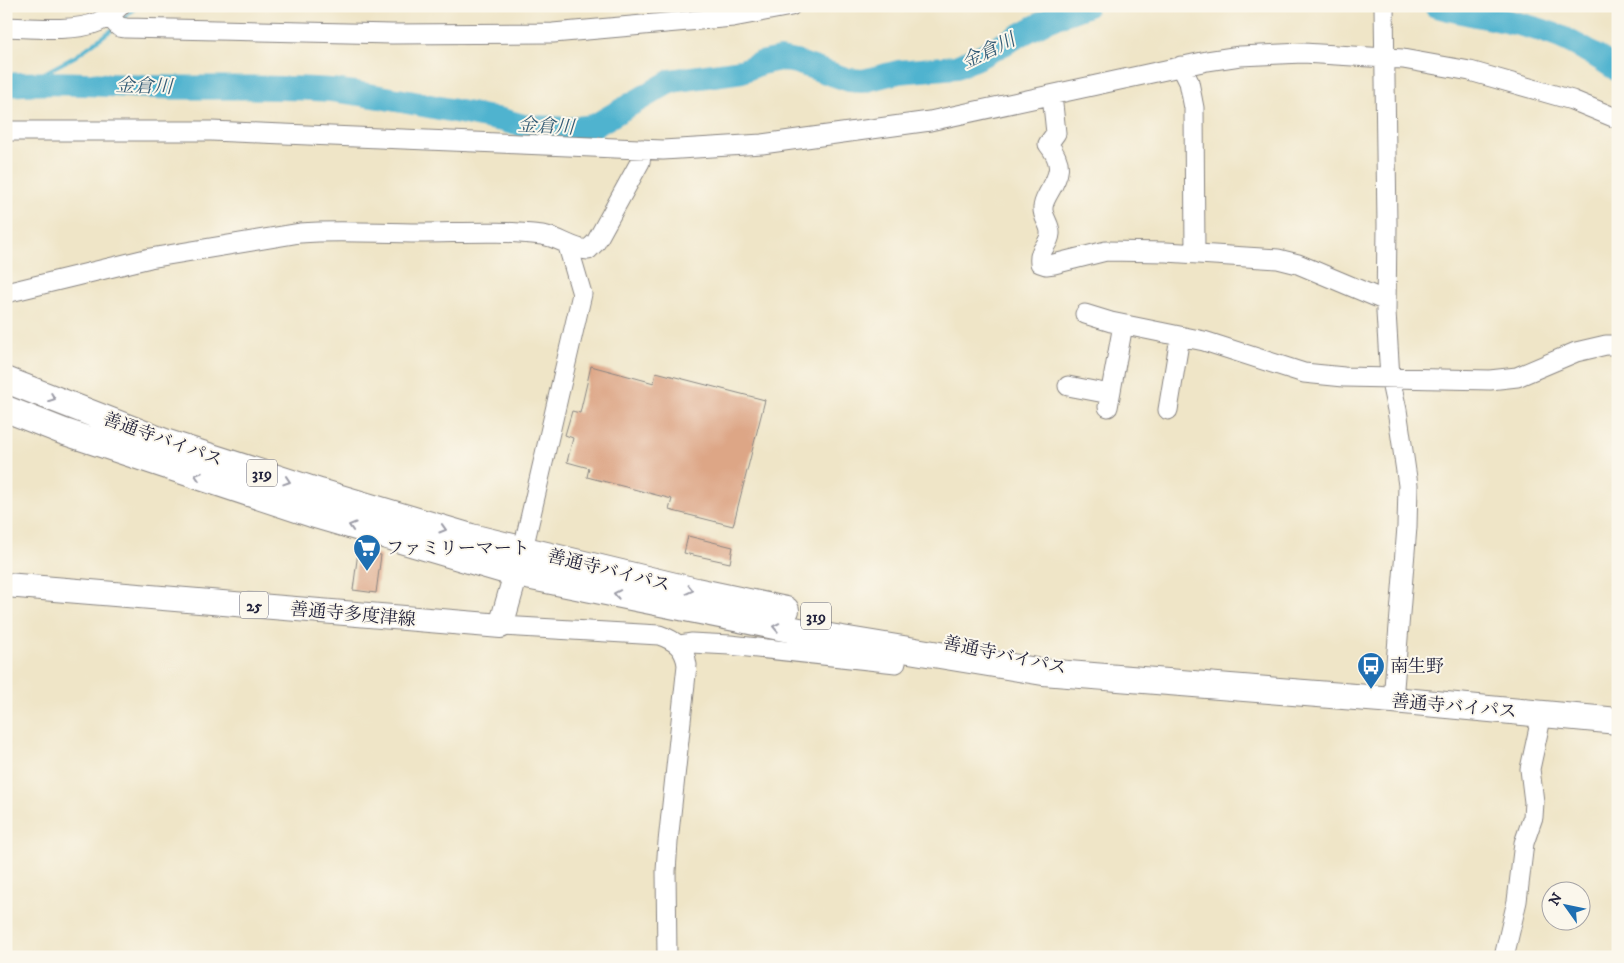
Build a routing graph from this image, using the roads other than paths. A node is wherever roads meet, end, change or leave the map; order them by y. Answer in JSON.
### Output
{"nodes":[{"id":1,"x":791,"y":6,"type":"edge"},
{"id":2,"x":1384,"y":6,"type":"edge"},
{"id":3,"x":115,"y":18,"type":"edge"},
{"id":4,"x":6,"y":27,"type":"edge"},
{"id":5,"x":1385,"y":58,"type":"junction"},
{"id":6,"x":1181,"y":66,"type":"junction"},
{"id":7,"x":1052,"y":95,"type":"junction"},
{"id":8,"x":1618,"y":119,"type":"edge"},
{"id":9,"x":6,"y":131,"type":"edge"},
{"id":10,"x":642,"y":149,"type":"junction"},
{"id":11,"x":568,"y":246,"type":"junction"},
{"id":12,"x":1195,"y":254,"type":"junction"},
{"id":13,"x":6,"y":294,"type":"edge"},
{"id":14,"x":1386,"y":301,"type":"junction"},
{"id":15,"x":1085,"y":314,"type":"dead end"},
{"id":16,"x":1123,"y":325,"type":"junction"},
{"id":17,"x":1180,"y":337,"type":"junction"},
{"id":18,"x":1618,"y":345,"type":"edge"},
{"id":19,"x":1390,"y":378,"type":"junction"},
{"id":20,"x":6,"y":380,"type":"edge"},
{"id":21,"x":1068,"y":386,"type":"dead end"},
{"id":22,"x":6,"y":409,"type":"edge"},
{"id":23,"x":1168,"y":410,"type":"dead end"},
{"id":24,"x":523,"y":549,"type":"junction"},
{"id":25,"x":517,"y":574,"type":"junction"},
{"id":26,"x":6,"y":585,"type":"edge"},
{"id":27,"x":501,"y":626,"type":"junction"},
{"id":28,"x":679,"y":645,"type":"junction"},
{"id":29,"x":896,"y":662,"type":"dead end"},
{"id":30,"x":1110,"y":678,"type":"junction"},
{"id":31,"x":1394,"y":700,"type":"junction"},
{"id":32,"x":1542,"y":714,"type":"junction"},
{"id":33,"x":1618,"y":721,"type":"edge"},
{"id":34,"x":667,"y":957,"type":"edge"},
{"id":35,"x":1504,"y":957,"type":"edge"}],
"edges":[{"from":1,"to":3,"type":"street"},
{"from":2,"to":5,"type":"street"},
{"from":3,"to":4,"type":"street"},
{"from":5,"to":6,"type":"street"},
{"from":5,"to":8,"type":"street"},
{"from":5,"to":14,"type":"street"},
{"from":6,"to":7,"type":"street"},
{"from":6,"to":12,"type":"street"},
{"from":7,"to":10,"type":"street"},
{"from":7,"to":12,"type":"street"},
{"from":9,"to":10,"type":"street"},
{"from":10,"to":11,"type":"street"},
{"from":11,"to":13,"type":"street"},
{"from":11,"to":24,"type":"street"},
{"from":12,"to":14,"type":"street"},
{"from":14,"to":19,"type":"street"},
{"from":15,"to":16,"type":"street"},
{"from":16,"to":17,"type":"street"},
{"from":16,"to":21,"type":"street"},
{"from":17,"to":19,"type":"street"},
{"from":17,"to":23,"type":"street"},
{"from":18,"to":19,"type":"street"},
{"from":19,"to":31,"type":"street"},
{"from":20,"to":24,"type":"highway","name":"善通寺バイパス","number":"319","one_way":true},
{"from":25,"to":22,"type":"highway","name":"善通寺バイパス","number":"319","one_way":true},
{"from":24,"to":25,"type":"main road"},
{"from":24,"to":30,"type":"highway","name":"善通寺バイパス","number":"319","one_way":true},
{"from":25,"to":27,"type":"main road"},
{"from":30,"to":25,"type":"highway","name":"善通寺バイパス","number":"319","one_way":true},
{"from":26,"to":27,"type":"main road","name":"善通寺多度津線","number":"25"},
{"from":27,"to":28,"type":"street"},
{"from":28,"to":29,"type":"street"},
{"from":28,"to":34,"type":"street"},
{"from":30,"to":31,"type":"highway","name":"善通寺バイパス","number":"319"},
{"from":31,"to":32,"type":"highway","name":"善通寺バイパス","number":"319"},
{"from":32,"to":33,"type":"highway","name":"善通寺バイパス","number":"319"},
{"from":32,"to":35,"type":"street"}]}
